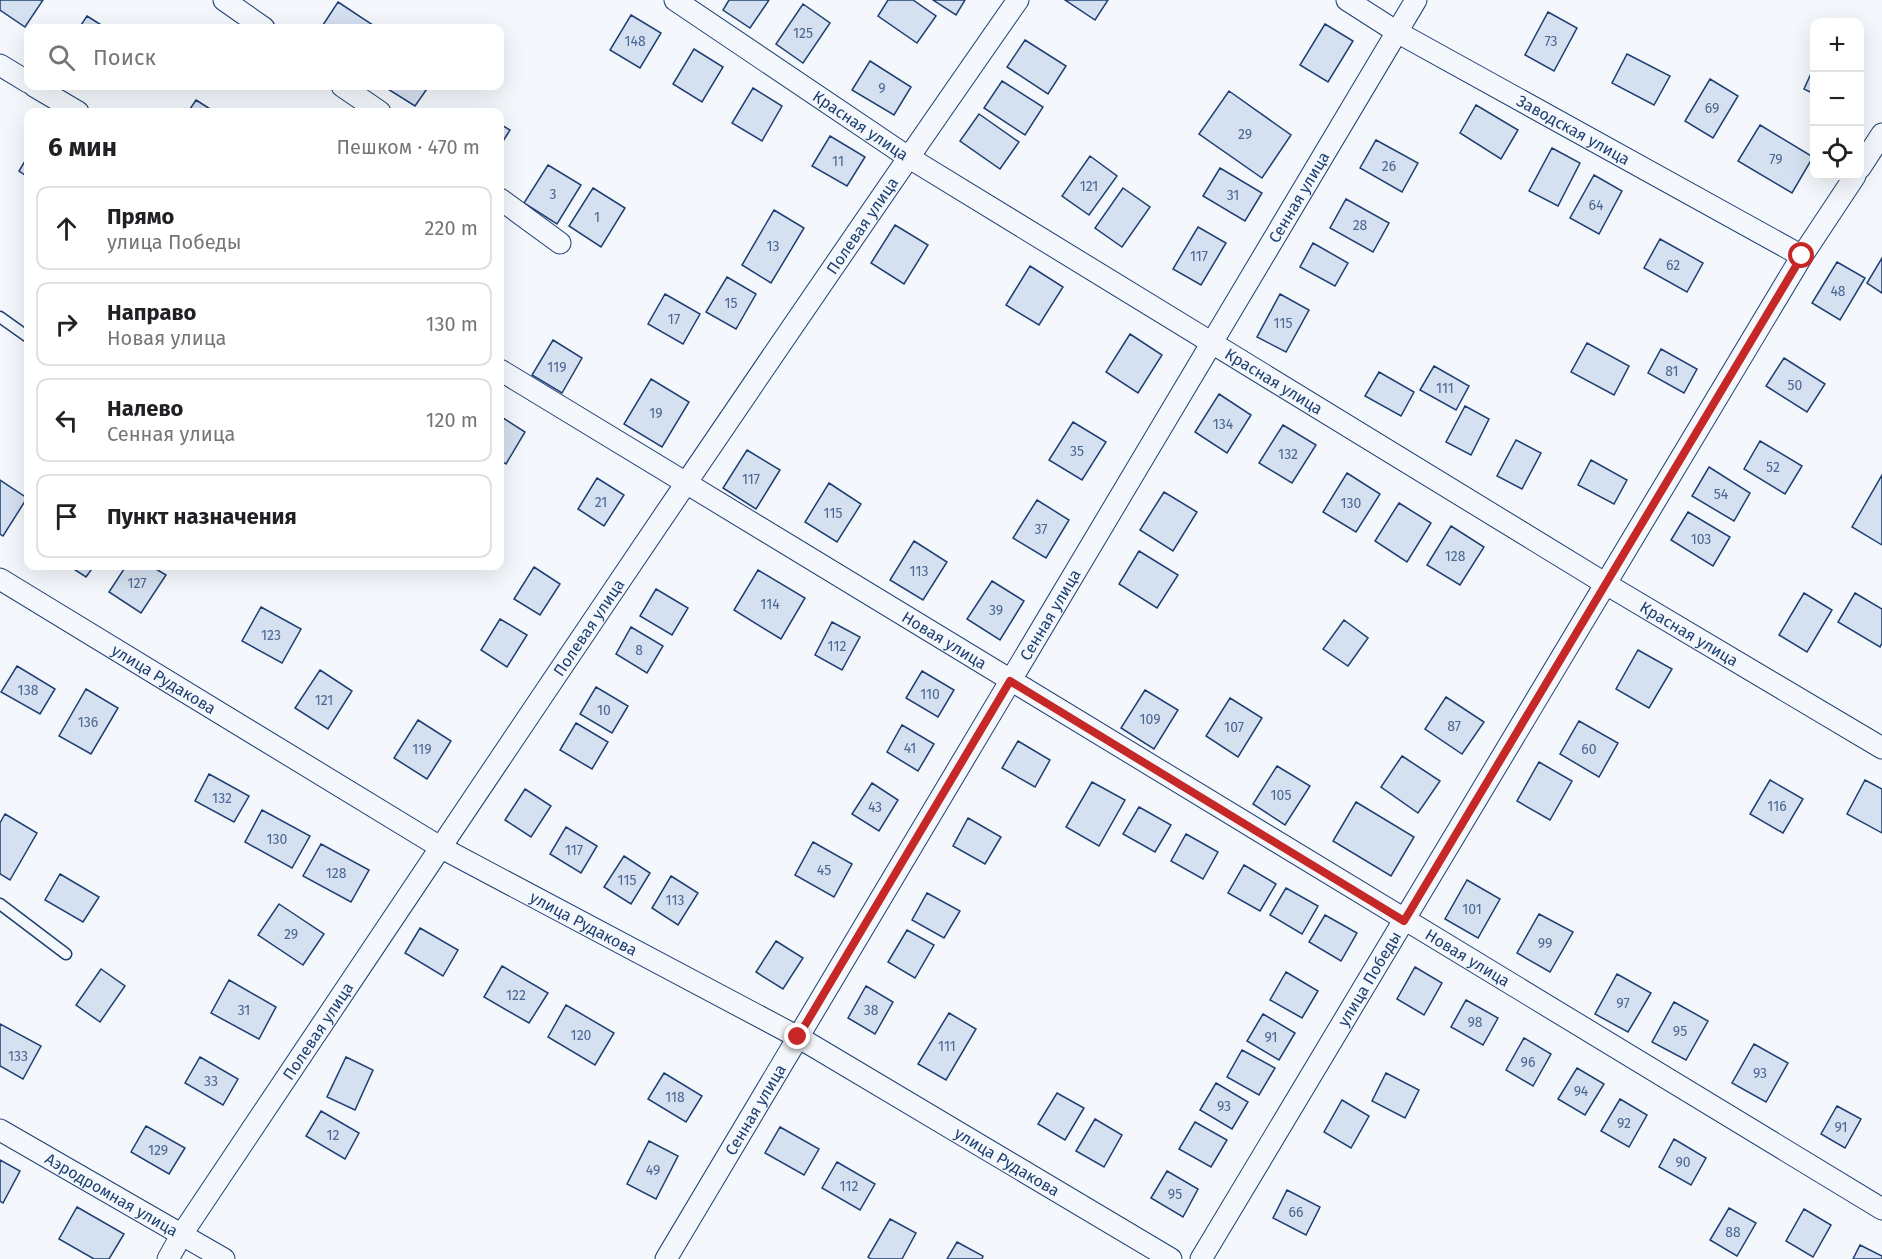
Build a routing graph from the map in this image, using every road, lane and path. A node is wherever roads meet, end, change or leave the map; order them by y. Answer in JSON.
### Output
{"nodes":[{"id":1,"x":224,"y":0,"type":"edge"},
{"id":2,"x":675,"y":0,"type":"edge"},
{"id":3,"x":1018,"y":0,"type":"edge"},
{"id":4,"x":1347,"y":0,"type":"edge"},
{"id":5,"x":1416,"y":0,"type":"edge"},
{"id":6,"x":258,"y":24,"type":"edge"},
{"id":7,"x":1397,"y":32,"type":"junction"},
{"id":8,"x":0,"y":65,"type":"edge"},
{"id":9,"x":24,"y":80,"type":"edge"},
{"id":10,"x":41,"y":90,"type":"edge"},
{"id":11,"x":348,"y":90,"type":"edge"},
{"id":12,"x":71,"y":108,"type":"edge"},
{"id":13,"x":374,"y":108,"type":"edge"},
{"id":14,"x":1882,"y":134,"type":"edge"},
{"id":15,"x":908,"y":158,"type":"junction"},
{"id":16,"x":1864,"y":162,"type":"edge"},
{"id":17,"x":1852,"y":180,"type":"edge"},
{"id":18,"x":504,"y":202,"type":"edge"},
{"id":19,"x":560,"y":243,"type":"dead end"},
{"id":20,"x":1802,"y":256,"type":"junction"},
{"id":21,"x":0,"y":317,"type":"edge"},
{"id":22,"x":24,"y":334,"type":"edge"},
{"id":23,"x":1210,"y":343,"type":"junction"},
{"id":24,"x":504,"y":372,"type":"edge"},
{"id":25,"x":686,"y":484,"type":"junction"},
{"id":26,"x":0,"y":579,"type":"edge"},
{"id":27,"x":1606,"y":584,"type":"junction"},
{"id":28,"x":1010,"y":681,"type":"junction"},
{"id":29,"x":1882,"y":748,"type":"edge"},
{"id":30,"x":440,"y":847,"type":"junction"},
{"id":31,"x":0,"y":904,"type":"edge"},
{"id":32,"x":1404,"y":921,"type":"junction"},
{"id":33,"x":66,"y":954,"type":"dead end"},
{"id":34,"x":798,"y":1037,"type":"junction"},
{"id":35,"x":0,"y":1130,"type":"edge"},
{"id":36,"x":1882,"y":1209,"type":"edge"},
{"id":37,"x":182,"y":1234,"type":"junction"},
{"id":38,"x":168,"y":1259,"type":"edge"},
{"id":39,"x":224,"y":1259,"type":"edge"},
{"id":40,"x":666,"y":1259,"type":"edge"},
{"id":41,"x":1171,"y":1259,"type":"edge"},
{"id":42,"x":1202,"y":1259,"type":"edge"}],
"edges":[{"from":1,"to":6,"type":"street"},
{"from":2,"to":15,"type":"street","name":"Красная улица"},
{"from":3,"to":15,"type":"street","name":"Полевая улица"},
{"from":4,"to":7,"type":"street","name":"Заводская улица"},
{"from":5,"to":7,"type":"street","name":"Сенная улица"},
{"from":7,"to":20,"type":"street","name":"Заводская улица"},
{"from":7,"to":23,"type":"street","name":"Сенная улица"},
{"from":8,"to":9,"type":"street"},
{"from":10,"to":12,"type":"street"},
{"from":11,"to":13,"type":"street"},
{"from":14,"to":16,"type":"street"},
{"from":15,"to":23,"type":"street","name":"Красная улица"},
{"from":15,"to":25,"type":"street","name":"Полевая улица"},
{"from":17,"to":20,"type":"street","name":"улица Победы"},
{"from":18,"to":19,"type":"street"},
{"from":20,"to":27,"type":"street","name":"улица Победы"},
{"from":21,"to":22,"type":"lane"},
{"from":23,"to":27,"type":"street","name":"Красная улица"},
{"from":23,"to":28,"type":"street","name":"Сенная улица"},
{"from":24,"to":25,"type":"street","name":"Новая улица"},
{"from":25,"to":28,"type":"street","name":"Новая улица"},
{"from":25,"to":30,"type":"street","name":"Полевая улица"},
{"from":26,"to":30,"type":"street","name":"улица Рудакова"},
{"from":27,"to":29,"type":"street","name":"Красная улица"},
{"from":27,"to":32,"type":"street","name":"улица Победы"},
{"from":28,"to":32,"type":"street","name":"Новая улица"},
{"from":28,"to":34,"type":"street","name":"Сенная улица"},
{"from":30,"to":34,"type":"street","name":"улица Рудакова"},
{"from":30,"to":37,"type":"street","name":"Полевая улица"},
{"from":31,"to":33,"type":"lane"},
{"from":32,"to":36,"type":"street","name":"Новая улица"},
{"from":32,"to":42,"type":"street","name":"улица Победы"},
{"from":34,"to":40,"type":"street","name":"Сенная улица"},
{"from":34,"to":41,"type":"street","name":"улица Рудакова"},
{"from":35,"to":37,"type":"street","name":"Аэродромная улица"},
{"from":37,"to":38,"type":"street","name":"Полевая улица"},
{"from":37,"to":39,"type":"street","name":"Аэродромная улица"}]}
